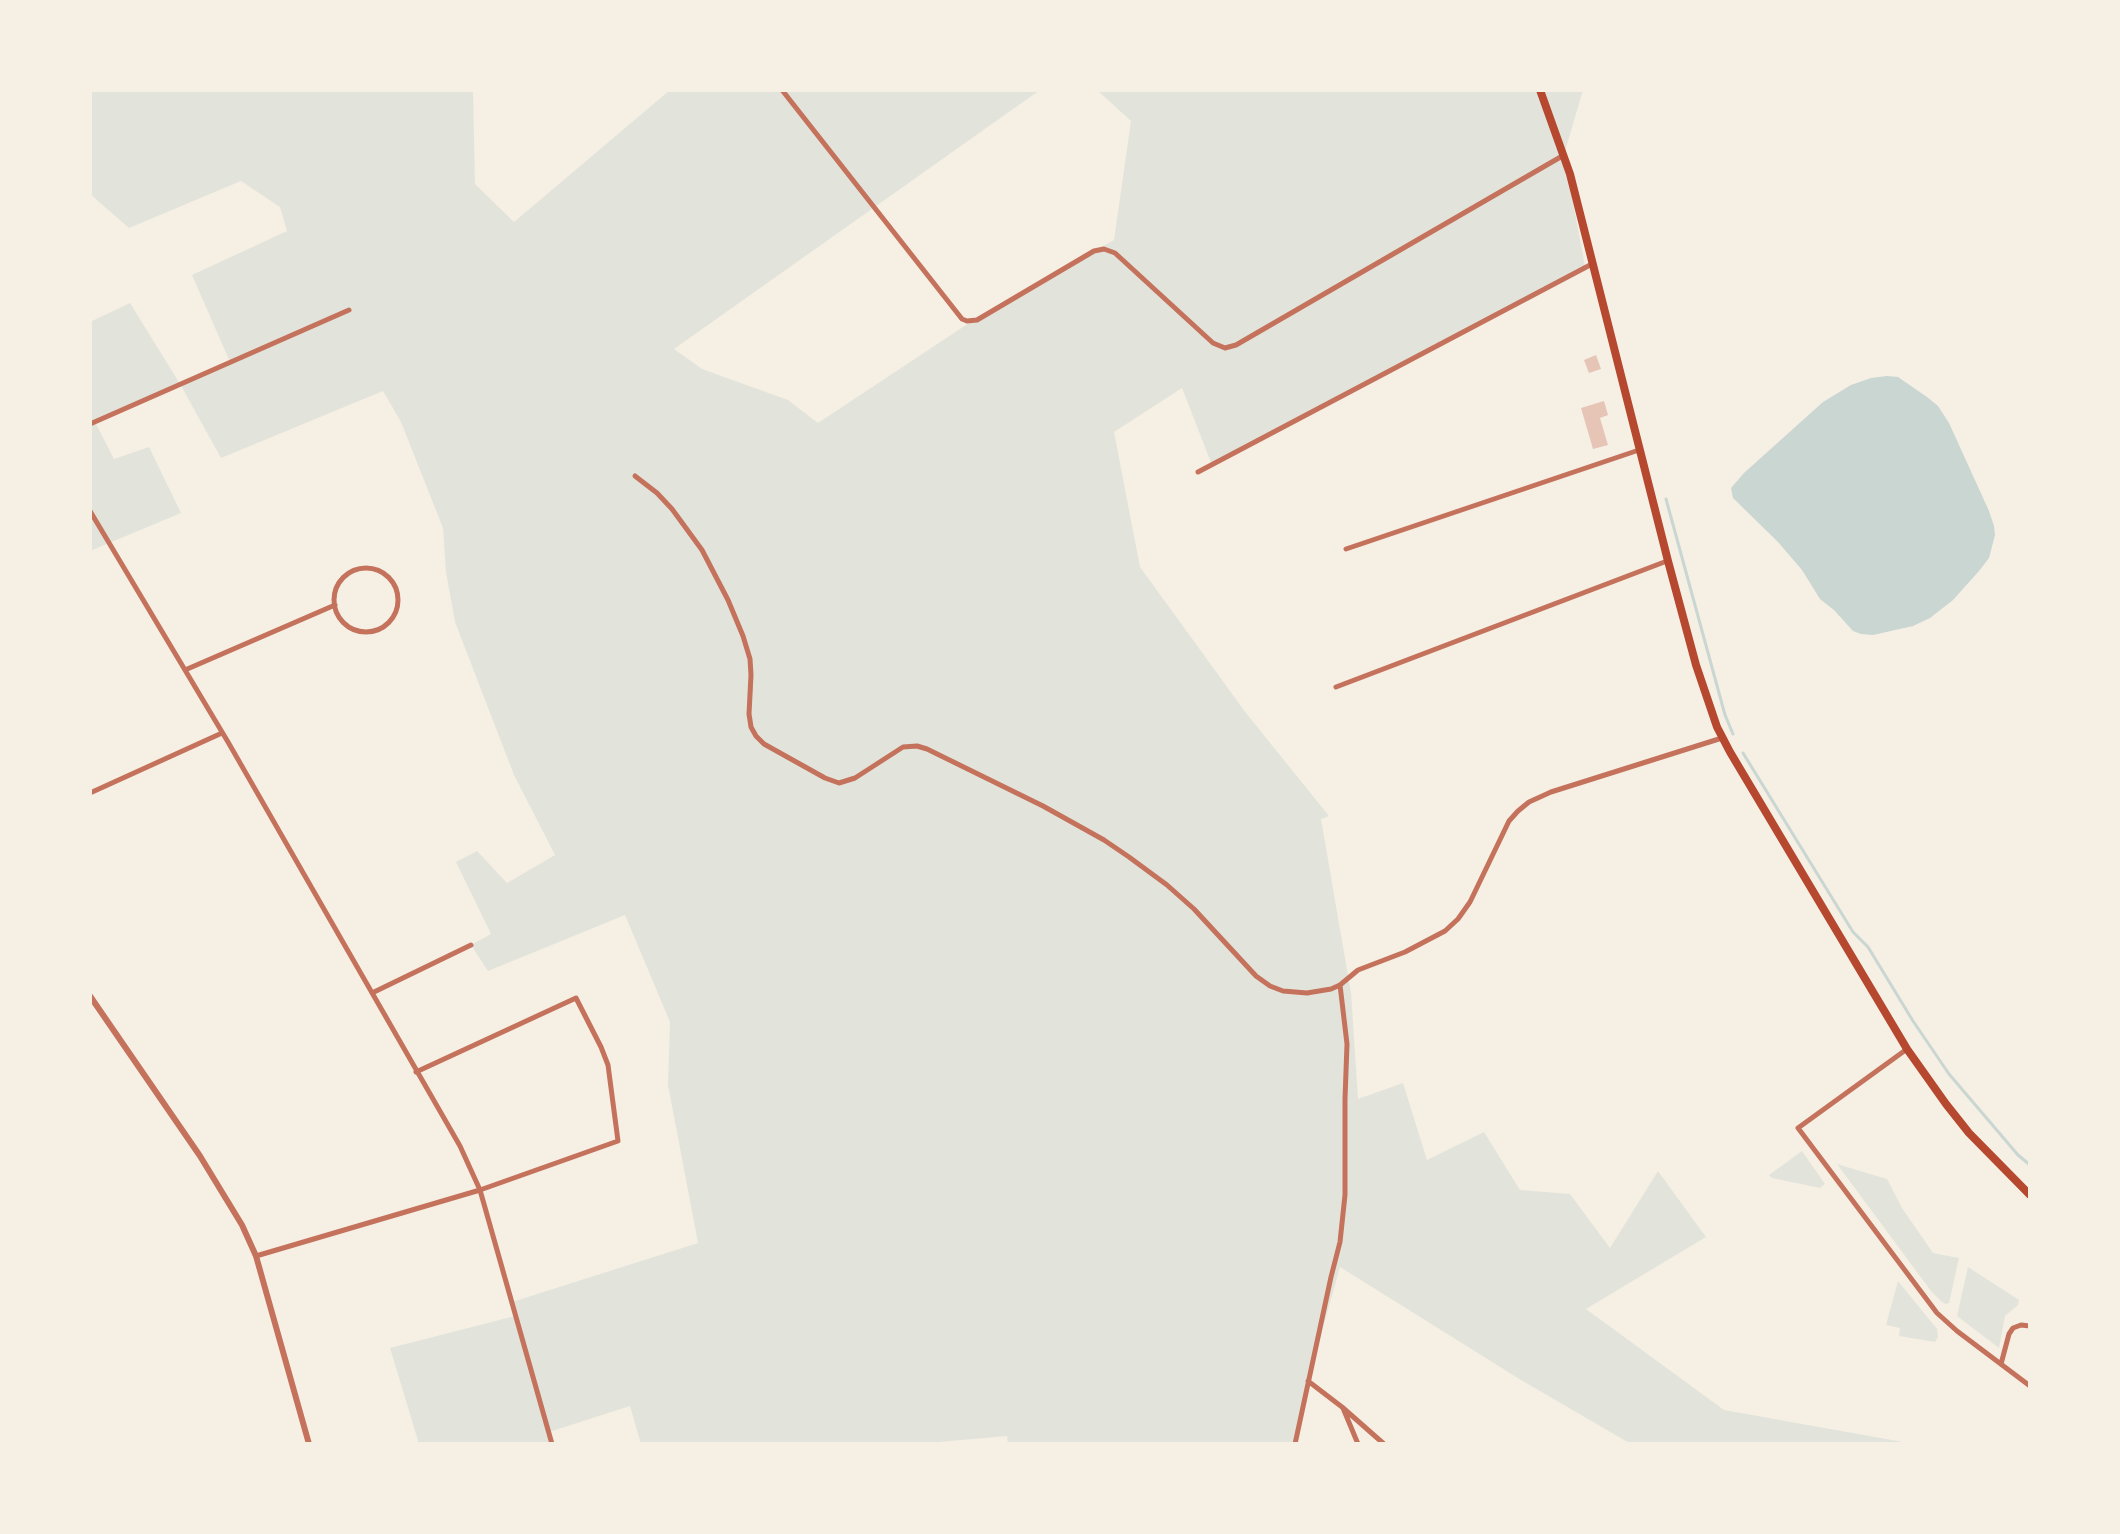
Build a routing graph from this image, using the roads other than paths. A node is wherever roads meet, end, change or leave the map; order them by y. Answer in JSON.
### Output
{"nodes":[{"id":1,"x":782,"y":90,"type":"edge"},
{"id":2,"x":1540,"y":90,"type":"edge"},
{"id":3,"x":1564,"y":155,"type":"junction"},
{"id":4,"x":1593,"y":263,"type":"junction"},
{"id":5,"x":349,"y":310,"type":"dead end"},
{"id":6,"x":90,"y":424,"type":"edge"},
{"id":7,"x":1640,"y":450,"type":"junction"},
{"id":8,"x":1198,"y":472,"type":"dead end"},
{"id":9,"x":635,"y":476,"type":"dead end"},
{"id":10,"x":90,"y":511,"type":"edge"},
{"id":11,"x":1346,"y":549,"type":"dead end"},
{"id":12,"x":1668,"y":561,"type":"junction"},
{"id":13,"x":335,"y":605,"type":"junction"},
{"id":14,"x":185,"y":670,"type":"junction"},
{"id":15,"x":1336,"y":687,"type":"dead end"},
{"id":16,"x":222,"y":733,"type":"junction"},
{"id":17,"x":1722,"y":737,"type":"junction"},
{"id":18,"x":90,"y":793,"type":"edge"},
{"id":19,"x":471,"y":945,"type":"dead end"},
{"id":20,"x":1340,"y":985,"type":"junction"},
{"id":21,"x":372,"y":993,"type":"junction"},
{"id":22,"x":90,"y":996,"type":"edge"},
{"id":23,"x":1907,"y":1049,"type":"junction"},
{"id":24,"x":416,"y":1072,"type":"junction"},
{"id":25,"x":480,"y":1190,"type":"junction"},
{"id":26,"x":2030,"y":1195,"type":"edge"},
{"id":27,"x":256,"y":1256,"type":"junction"},
{"id":28,"x":2030,"y":1326,"type":"edge"},
{"id":29,"x":2001,"y":1364,"type":"junction"},
{"id":30,"x":1308,"y":1381,"type":"junction"},
{"id":31,"x":2030,"y":1386,"type":"edge"},
{"id":32,"x":1342,"y":1407,"type":"junction"},
{"id":33,"x":309,"y":1444,"type":"edge"},
{"id":34,"x":552,"y":1444,"type":"edge"},
{"id":35,"x":1295,"y":1444,"type":"edge"},
{"id":36,"x":1358,"y":1444,"type":"edge"},
{"id":37,"x":1384,"y":1444,"type":"edge"}],
"edges":[{"from":1,"to":3,"type":"street"},
{"from":2,"to":3,"type":"main road"},
{"from":3,"to":4,"type":"main road"},
{"from":4,"to":7,"type":"main road"},
{"from":4,"to":8,"type":"street"},
{"from":5,"to":6,"type":"street"},
{"from":7,"to":11,"type":"street"},
{"from":7,"to":12,"type":"main road"},
{"from":9,"to":20,"type":"street"},
{"from":10,"to":14,"type":"street"},
{"from":12,"to":15,"type":"street"},
{"from":12,"to":17,"type":"main road"},
{"from":13,"to":13,"type":"street"},
{"from":13,"to":14,"type":"street"},
{"from":14,"to":16,"type":"street"},
{"from":16,"to":18,"type":"street"},
{"from":16,"to":21,"type":"street"},
{"from":17,"to":20,"type":"street"},
{"from":17,"to":23,"type":"main road"},
{"from":19,"to":21,"type":"street"},
{"from":20,"to":30,"type":"street"},
{"from":21,"to":24,"type":"street"},
{"from":22,"to":27,"type":"street"},
{"from":23,"to":26,"type":"main road"},
{"from":23,"to":29,"type":"street"},
{"from":24,"to":25,"type":"street"},
{"from":24,"to":25,"type":"street"},
{"from":25,"to":27,"type":"street"},
{"from":25,"to":34,"type":"street"},
{"from":27,"to":33,"type":"street"},
{"from":28,"to":29,"type":"street"},
{"from":29,"to":31,"type":"street"},
{"from":30,"to":32,"type":"street"},
{"from":30,"to":35,"type":"street"},
{"from":32,"to":36,"type":"street"},
{"from":32,"to":37,"type":"street"}]}
